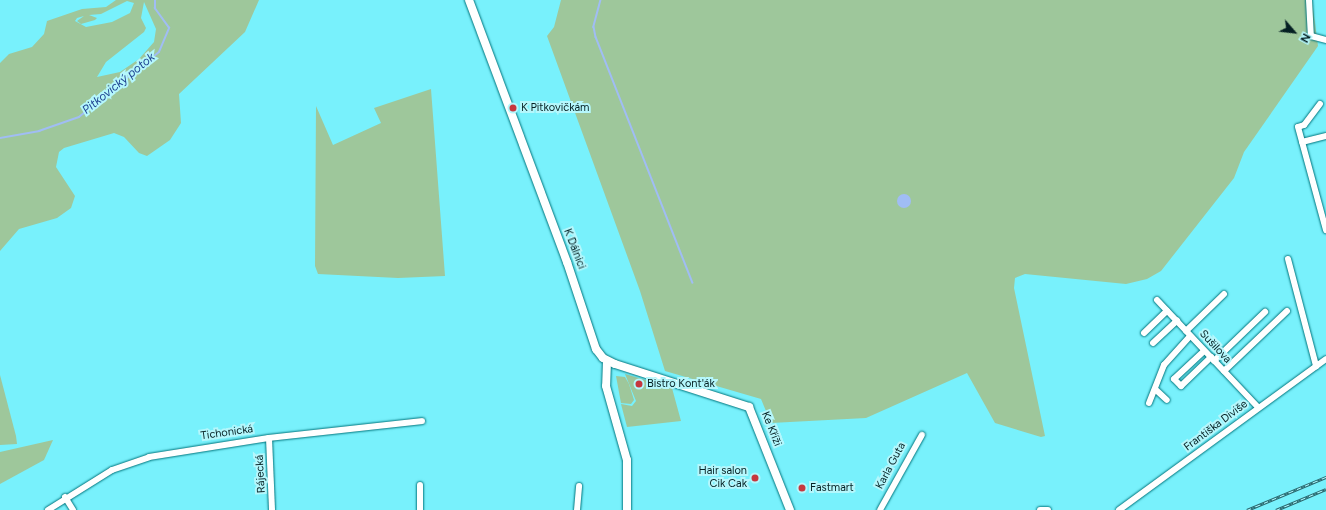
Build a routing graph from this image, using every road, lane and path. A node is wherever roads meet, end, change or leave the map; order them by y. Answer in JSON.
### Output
{"nodes":[{"id":1,"x":469,"y":0,"type":"edge"},
{"id":2,"x":1309,"y":0,"type":"edge"},
{"id":3,"x":1326,"y":40,"type":"edge"},
{"id":4,"x":1320,"y":104,"type":"dead end"},
{"id":5,"x":1326,"y":136,"type":"edge"},
{"id":6,"x":1302,"y":142,"type":"junction"},
{"id":7,"x":1326,"y":230,"type":"edge"},
{"id":8,"x":1288,"y":259,"type":"dead end"},
{"id":9,"x":1224,"y":294,"type":"dead end"},
{"id":10,"x":1157,"y":300,"type":"dead end"},
{"id":11,"x":1287,"y":310,"type":"dead end"},
{"id":12,"x":1166,"y":311,"type":"junction"},
{"id":13,"x":1265,"y":312,"type":"dead end"},
{"id":14,"x":1177,"y":321,"type":"junction"},
{"id":15,"x":1144,"y":333,"type":"dead end"},
{"id":16,"x":1188,"y":333,"type":"junction"},
{"id":17,"x":1153,"y":343,"type":"dead end"},
{"id":18,"x":1204,"y":351,"type":"junction"},
{"id":19,"x":1213,"y":359,"type":"junction"},
{"id":20,"x":1326,"y":360,"type":"edge"},
{"id":21,"x":607,"y":361,"type":"junction"},
{"id":22,"x":1316,"y":366,"type":"junction"},
{"id":23,"x":1224,"y":371,"type":"junction"},
{"id":24,"x":1155,"y":389,"type":"junction"},
{"id":25,"x":1167,"y":400,"type":"dead end"},
{"id":26,"x":1149,"y":403,"type":"dead end"},
{"id":27,"x":1258,"y":407,"type":"junction"},
{"id":28,"x":422,"y":421,"type":"dead end"},
{"id":29,"x":922,"y":435,"type":"dead end"},
{"id":30,"x":269,"y":438,"type":"junction"},
{"id":31,"x":420,"y":485,"type":"dead end"},
{"id":32,"x":579,"y":486,"type":"dead end"},
{"id":33,"x":65,"y":497,"type":"junction"},
{"id":34,"x":48,"y":510,"type":"edge"},
{"id":35,"x":73,"y":510,"type":"edge"},
{"id":36,"x":272,"y":510,"type":"edge"},
{"id":37,"x":420,"y":510,"type":"edge"},
{"id":38,"x":577,"y":510,"type":"edge"},
{"id":39,"x":627,"y":510,"type":"edge"},
{"id":40,"x":790,"y":510,"type":"edge"},
{"id":41,"x":880,"y":510,"type":"edge"},
{"id":42,"x":1040,"y":510,"type":"edge"},
{"id":43,"x":1048,"y":510,"type":"edge"},
{"id":44,"x":1119,"y":510,"type":"edge"}],
"edges":[{"from":1,"to":21,"type":"street","name":"K Dálnici"},
{"from":2,"to":3,"type":"street"},
{"from":4,"to":6,"type":"street"},
{"from":5,"to":6,"type":"street"},
{"from":6,"to":7,"type":"street"},
{"from":8,"to":22,"type":"street"},
{"from":9,"to":16,"type":"street"},
{"from":10,"to":12,"type":"street","name":"Sušilova"},
{"from":11,"to":23,"type":"street"},
{"from":12,"to":14,"type":"street","name":"Sušilova"},
{"from":12,"to":15,"type":"street"},
{"from":13,"to":19,"type":"street"},
{"from":14,"to":16,"type":"street","name":"Sušilova"},
{"from":14,"to":17,"type":"street"},
{"from":16,"to":18,"type":"street","name":"Sušilova"},
{"from":16,"to":24,"type":"street"},
{"from":18,"to":19,"type":"street","name":"Sušilova"},
{"from":18,"to":19,"type":"street"},
{"from":19,"to":23,"type":"street","name":"Sušilova"},
{"from":20,"to":22,"type":"street","name":"Františka Diviše"},
{"from":21,"to":39,"type":"street"},
{"from":21,"to":40,"type":"street","name":"Ke Kříži"},
{"from":22,"to":27,"type":"street","name":"Františka Diviše"},
{"from":23,"to":27,"type":"street","name":"Sušilova"},
{"from":24,"to":25,"type":"street"},
{"from":24,"to":26,"type":"street"},
{"from":27,"to":44,"type":"street","name":"Františka Diviše"},
{"from":28,"to":30,"type":"street","name":"Tichonická"},
{"from":29,"to":41,"type":"street","name":"Karla Guta"},
{"from":30,"to":33,"type":"street","name":"Tichonická"},
{"from":30,"to":36,"type":"street","name":"Rájecká"},
{"from":31,"to":37,"type":"street"},
{"from":32,"to":38,"type":"street"},
{"from":33,"to":34,"type":"street","name":"Tichonická"},
{"from":33,"to":35,"type":"street"},
{"from":42,"to":43,"type":"street"}]}
